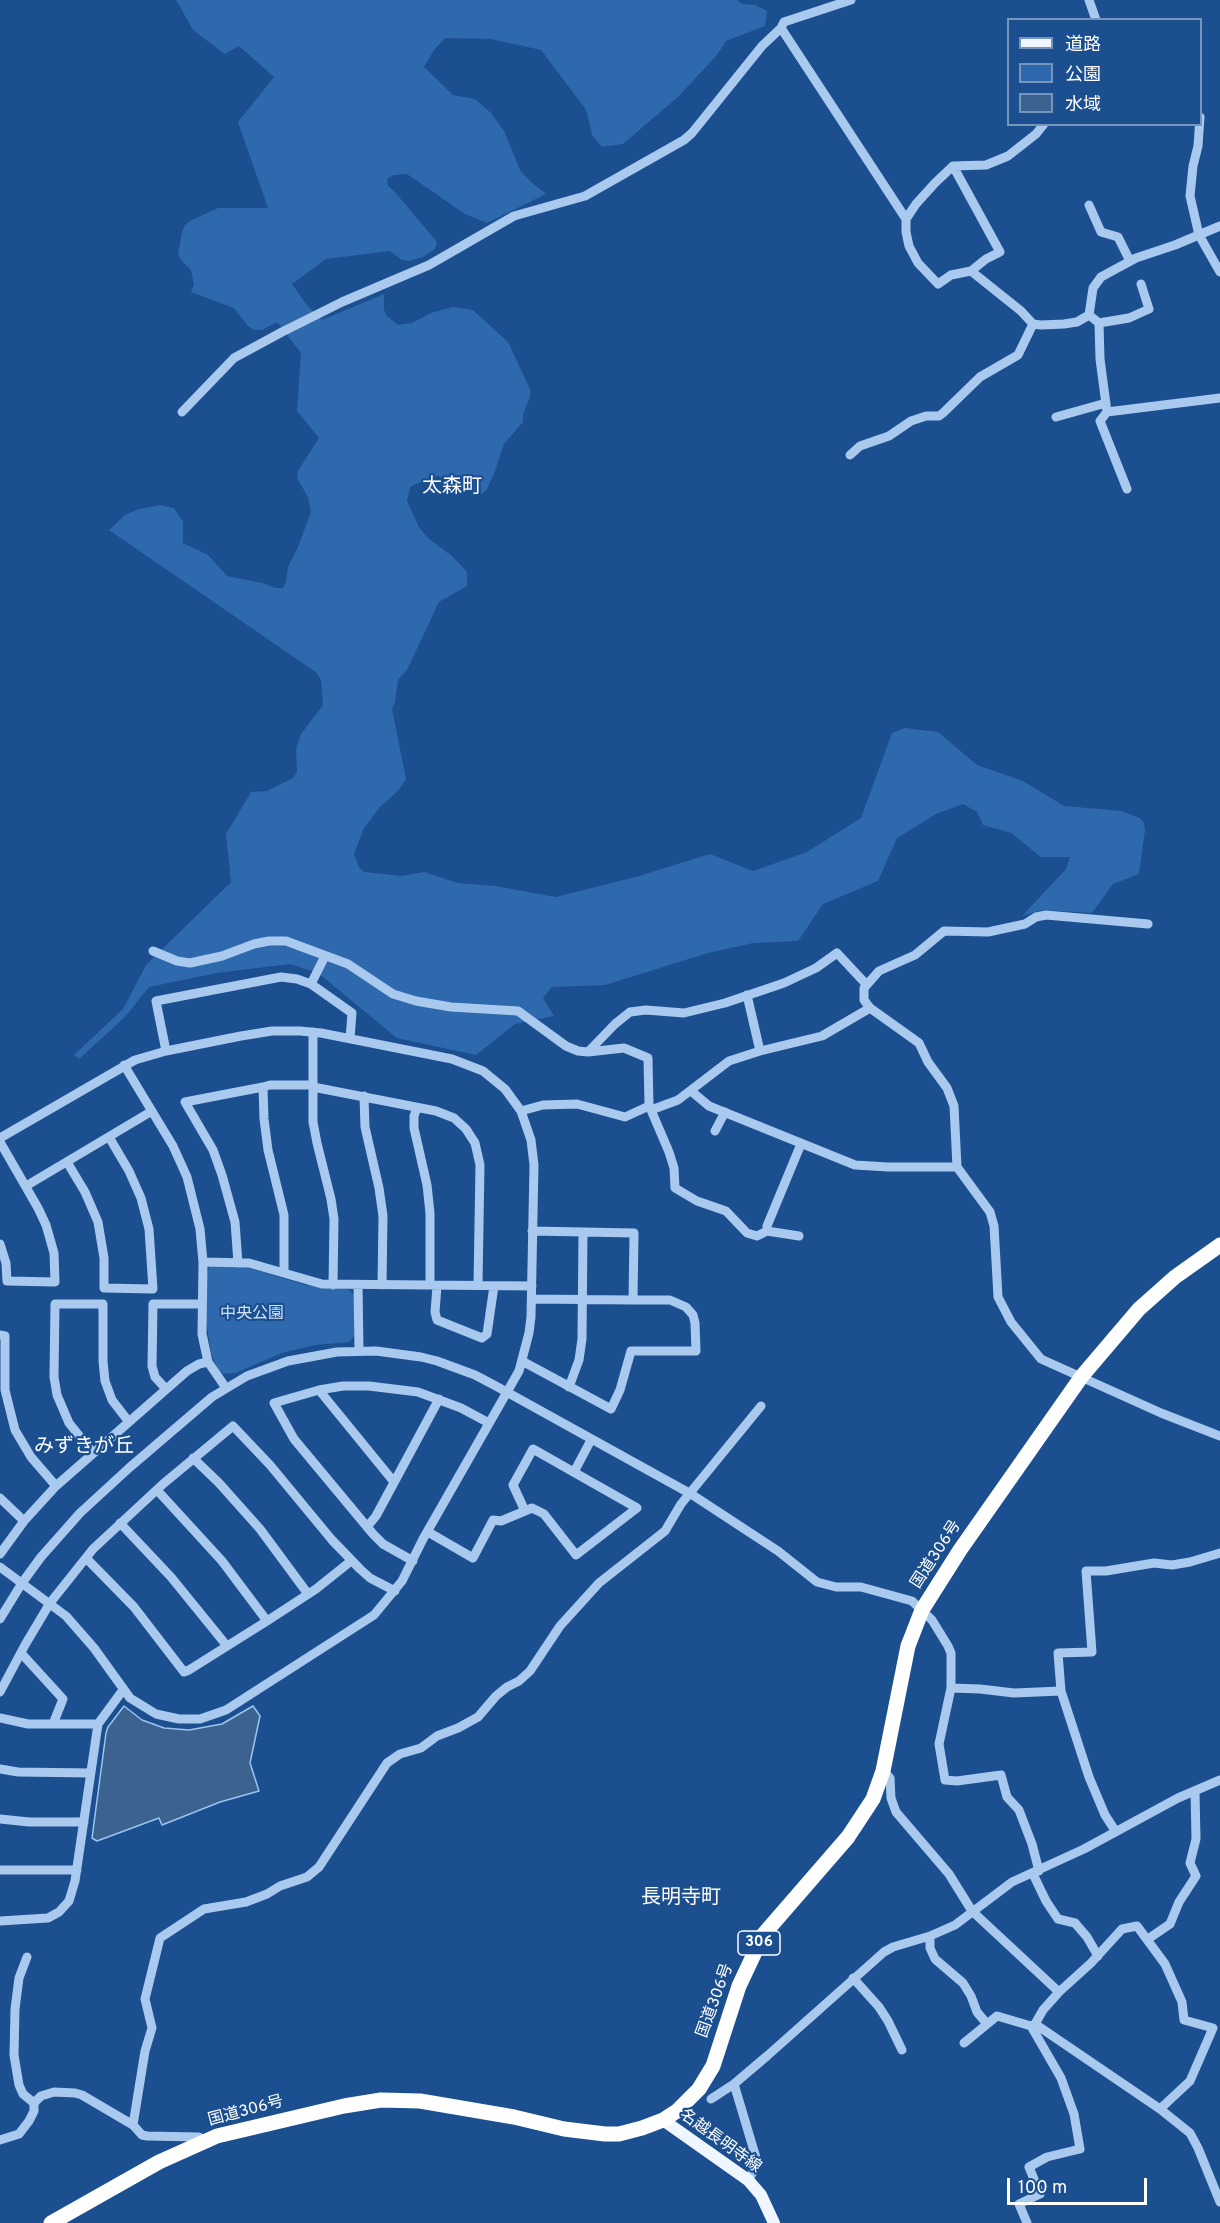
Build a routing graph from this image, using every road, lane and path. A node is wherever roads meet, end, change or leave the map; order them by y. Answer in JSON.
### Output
{"nodes":[{"id":1,"x":851,"y":0,"type":"edge"},
{"id":2,"x":1089,"y":0,"type":"edge"},
{"id":3,"x":1095,"y":18,"type":"edge"},
{"id":4,"x":781,"y":28,"type":"junction"},
{"id":5,"x":1042,"y":126,"type":"edge"},
{"id":6,"x":1199,"y":126,"type":"edge"},
{"id":7,"x":953,"y":166,"type":"junction"},
{"id":8,"x":1089,"y":205,"type":"dead end"},
{"id":9,"x":906,"y":219,"type":"junction"},
{"id":10,"x":1220,"y":226,"type":"edge"},
{"id":11,"x":1199,"y":235,"type":"junction"},
{"id":12,"x":1130,"y":261,"type":"junction"},
{"id":13,"x":971,"y":271,"type":"junction"},
{"id":14,"x":1220,"y":272,"type":"edge"},
{"id":15,"x":1141,"y":284,"type":"dead end"},
{"id":16,"x":1089,"y":315,"type":"junction"},
{"id":17,"x":1099,"y":323,"type":"junction"},
{"id":18,"x":1033,"y":324,"type":"junction"},
{"id":19,"x":1220,"y":398,"type":"edge"},
{"id":20,"x":1107,"y":407,"type":"junction"},
{"id":21,"x":182,"y":412,"type":"dead end"},
{"id":22,"x":1056,"y":417,"type":"dead end"},
{"id":23,"x":850,"y":455,"type":"dead end"},
{"id":24,"x":1127,"y":489,"type":"dead end"},
{"id":25,"x":1148,"y":924,"type":"dead end"},
{"id":26,"x":153,"y":951,"type":"dead end"},
{"id":27,"x":325,"y":956,"type":"junction"},
{"id":28,"x":311,"y":984,"type":"junction"},
{"id":29,"x":866,"y":984,"type":"junction"},
{"id":30,"x":747,"y":995,"type":"junction"},
{"id":31,"x":870,"y":1008,"type":"junction"},
{"id":32,"x":313,"y":1032,"type":"junction"},
{"id":33,"x":351,"y":1039,"type":"junction"},
{"id":34,"x":166,"y":1051,"type":"junction"},
{"id":35,"x":760,"y":1051,"type":"junction"},
{"id":36,"x":588,"y":1052,"type":"junction"},
{"id":37,"x":124,"y":1065,"type":"junction"},
{"id":38,"x":313,"y":1086,"type":"junction"},
{"id":39,"x":263,"y":1087,"type":"junction"},
{"id":40,"x":690,"y":1091,"type":"junction"},
{"id":41,"x":364,"y":1096,"type":"junction"},
{"id":42,"x":417,"y":1108,"type":"junction"},
{"id":43,"x":650,"y":1108,"type":"junction"},
{"id":44,"x":152,"y":1111,"type":"junction"},
{"id":45,"x":521,"y":1111,"type":"junction"},
{"id":46,"x":725,"y":1112,"type":"junction"},
{"id":47,"x":715,"y":1131,"type":"dead end"},
{"id":48,"x":109,"y":1137,"type":"junction"},
{"id":49,"x":0,"y":1140,"type":"edge"},
{"id":50,"x":801,"y":1144,"type":"junction"},
{"id":51,"x":67,"y":1162,"type":"junction"},
{"id":52,"x":957,"y":1167,"type":"junction"},
{"id":53,"x":26,"y":1186,"type":"junction"},
{"id":54,"x":532,"y":1231,"type":"junction"},
{"id":55,"x":767,"y":1231,"type":"junction"},
{"id":56,"x":584,"y":1233,"type":"junction"},
{"id":57,"x":799,"y":1236,"type":"dead end"},
{"id":58,"x":0,"y":1244,"type":"edge"},
{"id":59,"x":1218,"y":1247,"type":"edge"},
{"id":60,"x":203,"y":1262,"type":"junction"},
{"id":61,"x":238,"y":1263,"type":"junction"},
{"id":62,"x":284,"y":1273,"type":"junction"},
{"id":63,"x":333,"y":1284,"type":"junction"},
{"id":64,"x":358,"y":1285,"type":"junction"},
{"id":65,"x":382,"y":1285,"type":"junction"},
{"id":66,"x":478,"y":1285,"type":"junction"},
{"id":67,"x":434,"y":1286,"type":"junction"},
{"id":68,"x":494,"y":1286,"type":"junction"},
{"id":69,"x":532,"y":1286,"type":"junction"},
{"id":70,"x":532,"y":1299,"type":"junction"},
{"id":71,"x":583,"y":1300,"type":"junction"},
{"id":72,"x":633,"y":1300,"type":"junction"},
{"id":73,"x":202,"y":1304,"type":"junction"},
{"id":74,"x":0,"y":1335,"type":"edge"},
{"id":75,"x":359,"y":1350,"type":"junction"},
{"id":76,"x":522,"y":1361,"type":"junction"},
{"id":77,"x":208,"y":1362,"type":"junction"},
{"id":78,"x":1082,"y":1376,"type":"junction"},
{"id":79,"x":568,"y":1387,"type":"junction"},
{"id":80,"x":226,"y":1388,"type":"junction"},
{"id":81,"x":166,"y":1389,"type":"junction"},
{"id":82,"x":319,"y":1390,"type":"junction"},
{"id":83,"x":507,"y":1393,"type":"junction"},
{"id":84,"x":439,"y":1399,"type":"junction"},
{"id":85,"x":761,"y":1406,"type":"dead end"},
{"id":86,"x":129,"y":1422,"type":"junction"},
{"id":87,"x":489,"y":1424,"type":"junction"},
{"id":88,"x":1220,"y":1436,"type":"edge"},
{"id":89,"x":591,"y":1440,"type":"junction"},
{"id":90,"x":93,"y":1453,"type":"junction"},
{"id":91,"x":193,"y":1458,"type":"junction"},
{"id":92,"x":574,"y":1472,"type":"junction"},
{"id":93,"x":394,"y":1482,"type":"junction"},
{"id":94,"x":57,"y":1486,"type":"junction"},
{"id":95,"x":157,"y":1490,"type":"junction"},
{"id":96,"x":691,"y":1494,"type":"junction"},
{"id":97,"x":0,"y":1498,"type":"edge"},
{"id":98,"x":525,"y":1511,"type":"junction"},
{"id":99,"x":24,"y":1521,"type":"junction"},
{"id":100,"x":120,"y":1523,"type":"junction"},
{"id":101,"x":367,"y":1527,"type":"junction"},
{"id":102,"x":428,"y":1532,"type":"junction"},
{"id":103,"x":1220,"y":1553,"type":"edge"},
{"id":104,"x":0,"y":1554,"type":"edge"},
{"id":105,"x":86,"y":1558,"type":"junction"},
{"id":106,"x":413,"y":1560,"type":"junction"},
{"id":107,"x":351,"y":1561,"type":"junction"},
{"id":108,"x":0,"y":1567,"type":"edge"},
{"id":109,"x":22,"y":1583,"type":"junction"},
{"id":110,"x":395,"y":1592,"type":"junction"},
{"id":111,"x":308,"y":1594,"type":"junction"},
{"id":112,"x":50,"y":1603,"type":"junction"},
{"id":113,"x":922,"y":1610,"type":"junction"},
{"id":114,"x":0,"y":1619,"type":"edge"},
{"id":115,"x":267,"y":1620,"type":"junction"},
{"id":116,"x":227,"y":1646,"type":"junction"},
{"id":117,"x":21,"y":1653,"type":"junction"},
{"id":118,"x":951,"y":1688,"type":"junction"},
{"id":119,"x":123,"y":1690,"type":"junction"},
{"id":120,"x":1062,"y":1691,"type":"junction"},
{"id":121,"x":0,"y":1692,"type":"edge"},
{"id":122,"x":0,"y":1718,"type":"edge"},
{"id":123,"x":53,"y":1724,"type":"junction"},
{"id":124,"x":98,"y":1724,"type":"junction"},
{"id":125,"x":0,"y":1769,"type":"edge"},
{"id":126,"x":883,"y":1771,"type":"junction"},
{"id":127,"x":91,"y":1773,"type":"junction"},
{"id":128,"x":1220,"y":1780,"type":"edge"},
{"id":129,"x":1195,"y":1791,"type":"junction"},
{"id":130,"x":0,"y":1820,"type":"edge"},
{"id":131,"x":84,"y":1822,"type":"junction"},
{"id":132,"x":1116,"y":1832,"type":"junction"},
{"id":133,"x":0,"y":1870,"type":"edge"},
{"id":134,"x":77,"y":1870,"type":"junction"},
{"id":135,"x":1036,"y":1873,"type":"junction"},
{"id":136,"x":972,"y":1911,"type":"junction"},
{"id":137,"x":0,"y":1921,"type":"edge"},
{"id":138,"x":930,"y":1936,"type":"junction"},
{"id":139,"x":1148,"y":1939,"type":"junction"},
{"id":140,"x":1098,"y":1956,"type":"junction"},
{"id":141,"x":27,"y":1957,"type":"dead end"},
{"id":142,"x":853,"y":1978,"type":"junction"},
{"id":143,"x":1059,"y":1992,"type":"junction"},
{"id":144,"x":987,"y":2024,"type":"junction"},
{"id":145,"x":1033,"y":2025,"type":"junction"},
{"id":146,"x":964,"y":2043,"type":"dead end"},
{"id":147,"x":902,"y":2050,"type":"dead end"},
{"id":148,"x":734,"y":2084,"type":"junction"},
{"id":149,"x":711,"y":2099,"type":"dead end"},
{"id":150,"x":34,"y":2103,"type":"junction"},
{"id":151,"x":1160,"y":2109,"type":"junction"},
{"id":152,"x":663,"y":2120,"type":"junction"},
{"id":153,"x":133,"y":2125,"type":"junction"},
{"id":154,"x":0,"y":2140,"type":"edge"},
{"id":155,"x":207,"y":2141,"type":"junction"},
{"id":156,"x":747,"y":2180,"type":"junction"},
{"id":157,"x":1220,"y":2202,"type":"edge"},
{"id":158,"x":51,"y":2223,"type":"edge"},
{"id":159,"x":774,"y":2223,"type":"edge"},
{"id":160,"x":1027,"y":2223,"type":"edge"}],
"edges":[{"from":1,"to":4,"type":"street"},
{"from":2,"to":3,"type":"street"},
{"from":4,"to":9,"type":"street"},
{"from":4,"to":21,"type":"street"},
{"from":5,"to":7,"type":"street"},
{"from":6,"to":11,"type":"street"},
{"from":7,"to":9,"type":"street"},
{"from":7,"to":13,"type":"street"},
{"from":8,"to":12,"type":"street"},
{"from":9,"to":13,"type":"street"},
{"from":10,"to":11,"type":"street"},
{"from":11,"to":12,"type":"street"},
{"from":11,"to":14,"type":"street"},
{"from":12,"to":16,"type":"street"},
{"from":13,"to":18,"type":"street"},
{"from":15,"to":17,"type":"street"},
{"from":16,"to":17,"type":"street"},
{"from":16,"to":18,"type":"street"},
{"from":17,"to":20,"type":"street"},
{"from":18,"to":23,"type":"street"},
{"from":19,"to":20,"type":"street"},
{"from":20,"to":22,"type":"street"},
{"from":20,"to":24,"type":"street"},
{"from":25,"to":29,"type":"street"},
{"from":26,"to":27,"type":"street"},
{"from":27,"to":28,"type":"street"},
{"from":27,"to":36,"type":"street"},
{"from":28,"to":33,"type":"street"},
{"from":28,"to":34,"type":"street"},
{"from":29,"to":30,"type":"street"},
{"from":29,"to":31,"type":"street"},
{"from":30,"to":35,"type":"street"},
{"from":30,"to":36,"type":"street"},
{"from":31,"to":35,"type":"street"},
{"from":31,"to":52,"type":"street"},
{"from":32,"to":33,"type":"street"},
{"from":32,"to":34,"type":"street"},
{"from":32,"to":38,"type":"street"},
{"from":33,"to":45,"type":"street"},
{"from":34,"to":37,"type":"street"},
{"from":35,"to":40,"type":"street"},
{"from":36,"to":43,"type":"street"},
{"from":37,"to":44,"type":"street"},
{"from":37,"to":49,"type":"street"},
{"from":38,"to":39,"type":"street"},
{"from":38,"to":41,"type":"street"},
{"from":38,"to":63,"type":"street"},
{"from":39,"to":61,"type":"street"},
{"from":39,"to":62,"type":"street"},
{"from":40,"to":43,"type":"street"},
{"from":40,"to":46,"type":"street"},
{"from":41,"to":42,"type":"street"},
{"from":41,"to":65,"type":"street"},
{"from":42,"to":66,"type":"street"},
{"from":42,"to":67,"type":"street"},
{"from":43,"to":45,"type":"street"},
{"from":43,"to":55,"type":"street"},
{"from":44,"to":48,"type":"street"},
{"from":44,"to":60,"type":"street"},
{"from":45,"to":54,"type":"street"},
{"from":46,"to":47,"type":"street"},
{"from":46,"to":50,"type":"street"},
{"from":48,"to":51,"type":"street"},
{"from":48,"to":51,"type":"street"},
{"from":49,"to":53,"type":"street"},
{"from":50,"to":52,"type":"street"},
{"from":50,"to":55,"type":"street"},
{"from":51,"to":53,"type":"street"},
{"from":52,"to":78,"type":"street"},
{"from":53,"to":58,"type":"street"},
{"from":54,"to":56,"type":"street"},
{"from":54,"to":69,"type":"street"},
{"from":55,"to":57,"type":"street"},
{"from":56,"to":71,"type":"street"},
{"from":56,"to":72,"type":"street"},
{"from":59,"to":78,"type":"highway","name":"国道306号","number":"306"},
{"from":60,"to":61,"type":"street"},
{"from":60,"to":73,"type":"street"},
{"from":61,"to":62,"type":"street"},
{"from":62,"to":63,"type":"street"},
{"from":63,"to":64,"type":"street"},
{"from":64,"to":65,"type":"street"},
{"from":64,"to":75,"type":"street"},
{"from":65,"to":67,"type":"street"},
{"from":66,"to":67,"type":"street"},
{"from":66,"to":68,"type":"street"},
{"from":67,"to":68,"type":"street"},
{"from":68,"to":69,"type":"street"},
{"from":69,"to":70,"type":"street"},
{"from":70,"to":71,"type":"street"},
{"from":70,"to":76,"type":"street"},
{"from":71,"to":72,"type":"street"},
{"from":71,"to":79,"type":"street"},
{"from":72,"to":79,"type":"street"},
{"from":73,"to":77,"type":"street"},
{"from":73,"to":81,"type":"street"},
{"from":74,"to":94,"type":"street"},
{"from":75,"to":80,"type":"street"},
{"from":75,"to":83,"type":"street"},
{"from":76,"to":79,"type":"street"},
{"from":76,"to":83,"type":"street"},
{"from":77,"to":80,"type":"street"},
{"from":77,"to":81,"type":"street"},
{"from":78,"to":88,"type":"street"},
{"from":78,"to":113,"type":"highway","name":"国道306号","number":"306"},
{"from":80,"to":109,"type":"street"},
{"from":81,"to":86,"type":"street"},
{"from":82,"to":84,"type":"street"},
{"from":82,"to":93,"type":"street"},
{"from":82,"to":101,"type":"street"},
{"from":83,"to":87,"type":"street"},
{"from":83,"to":89,"type":"street"},
{"from":84,"to":87,"type":"street"},
{"from":84,"to":93,"type":"street"},
{"from":85,"to":96,"type":"street"},
{"from":86,"to":90,"type":"street"},
{"from":86,"to":90,"type":"street"},
{"from":87,"to":102,"type":"street"},
{"from":89,"to":92,"type":"street"},
{"from":89,"to":96,"type":"street"},
{"from":90,"to":94,"type":"street"},
{"from":91,"to":95,"type":"street"},
{"from":91,"to":107,"type":"street"},
{"from":91,"to":111,"type":"street"},
{"from":92,"to":98,"type":"street"},
{"from":92,"to":98,"type":"street"},
{"from":93,"to":101,"type":"street"},
{"from":94,"to":99,"type":"street"},
{"from":95,"to":100,"type":"street"},
{"from":95,"to":115,"type":"street"},
{"from":96,"to":113,"type":"street"},
{"from":96,"to":153,"type":"street"},
{"from":97,"to":99,"type":"street"},
{"from":98,"to":102,"type":"street"},
{"from":99,"to":104,"type":"street"},
{"from":100,"to":105,"type":"street"},
{"from":100,"to":116,"type":"street"},
{"from":101,"to":106,"type":"street"},
{"from":102,"to":106,"type":"street"},
{"from":103,"to":120,"type":"street"},
{"from":105,"to":112,"type":"street"},
{"from":105,"to":116,"type":"street"},
{"from":106,"to":110,"type":"street"},
{"from":107,"to":110,"type":"street"},
{"from":107,"to":111,"type":"street"},
{"from":108,"to":109,"type":"street"},
{"from":109,"to":112,"type":"street"},
{"from":109,"to":114,"type":"street"},
{"from":110,"to":119,"type":"street"},
{"from":111,"to":115,"type":"street"},
{"from":112,"to":117,"type":"street"},
{"from":112,"to":119,"type":"street"},
{"from":113,"to":118,"type":"street"},
{"from":113,"to":126,"type":"highway","name":"国道306号","number":"306"},
{"from":115,"to":116,"type":"street"},
{"from":117,"to":121,"type":"street"},
{"from":117,"to":123,"type":"street"},
{"from":118,"to":120,"type":"street"},
{"from":118,"to":135,"type":"street"},
{"from":119,"to":124,"type":"street"},
{"from":120,"to":132,"type":"street"},
{"from":122,"to":123,"type":"street"},
{"from":123,"to":124,"type":"street"},
{"from":124,"to":127,"type":"street"},
{"from":125,"to":127,"type":"street"},
{"from":126,"to":136,"type":"street"},
{"from":126,"to":152,"type":"highway","name":"国道306号","number":"306"},
{"from":127,"to":131,"type":"street"},
{"from":128,"to":129,"type":"street"},
{"from":129,"to":132,"type":"street"},
{"from":129,"to":139,"type":"street"},
{"from":130,"to":131,"type":"street"},
{"from":131,"to":134,"type":"street"},
{"from":132,"to":135,"type":"street"},
{"from":133,"to":134,"type":"street"},
{"from":134,"to":137,"type":"street"},
{"from":135,"to":136,"type":"street"},
{"from":135,"to":140,"type":"street"},
{"from":136,"to":138,"type":"street"},
{"from":136,"to":143,"type":"street"},
{"from":138,"to":142,"type":"street"},
{"from":138,"to":144,"type":"street"},
{"from":139,"to":140,"type":"street"},
{"from":139,"to":151,"type":"street"},
{"from":140,"to":143,"type":"street"},
{"from":141,"to":150,"type":"street"},
{"from":142,"to":147,"type":"street"},
{"from":142,"to":148,"type":"street"},
{"from":143,"to":145,"type":"street"},
{"from":144,"to":145,"type":"street"},
{"from":144,"to":146,"type":"street"},
{"from":145,"to":151,"type":"street"},
{"from":145,"to":160,"type":"street"},
{"from":148,"to":149,"type":"street"},
{"from":148,"to":156,"type":"street"},
{"from":150,"to":153,"type":"street"},
{"from":150,"to":154,"type":"street"},
{"from":151,"to":157,"type":"street"},
{"from":152,"to":155,"type":"highway","name":"国道306号","number":"306"},
{"from":152,"to":156,"type":"main road","name":"名越長明寺線"},
{"from":153,"to":155,"type":"street"},
{"from":155,"to":158,"type":"highway","name":"国道306号","number":"306"},
{"from":156,"to":159,"type":"main road","name":"名越長明寺線"}]}
